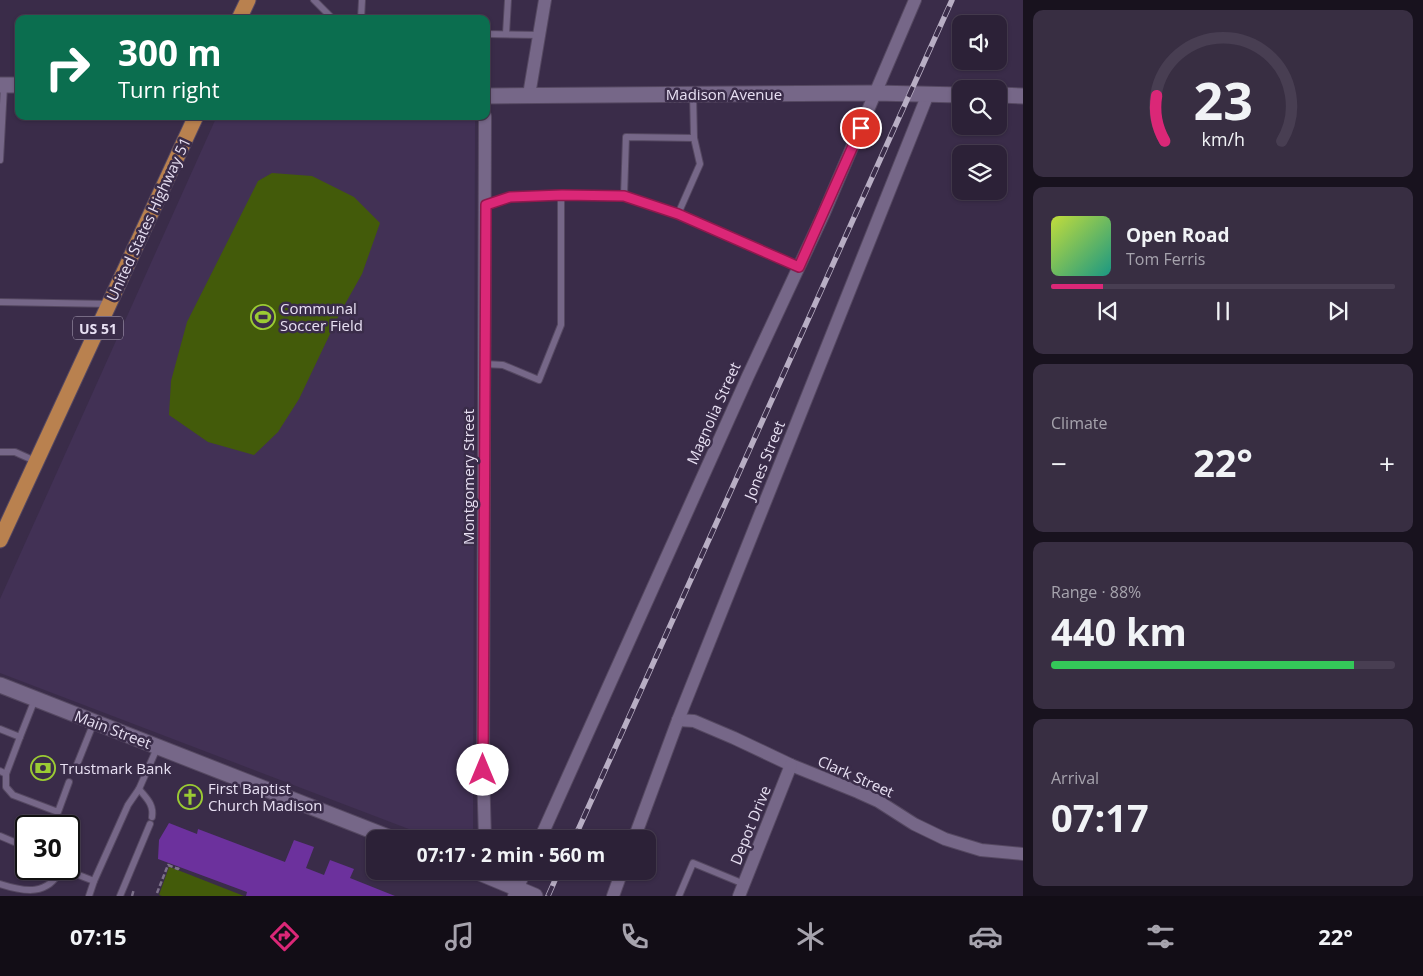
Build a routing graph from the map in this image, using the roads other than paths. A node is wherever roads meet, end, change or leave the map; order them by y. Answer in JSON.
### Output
{"nodes":[{"id":1,"x":248,"y":0,"type":"edge"},
{"id":2,"x":314,"y":0,"type":"edge"},
{"id":3,"x":362,"y":0,"type":"edge"},
{"id":4,"x":508,"y":0,"type":"edge"},
{"id":5,"x":545,"y":0,"type":"edge"},
{"id":6,"x":916,"y":0,"type":"edge"},
{"id":7,"x":241,"y":15,"type":"edge"},
{"id":8,"x":329,"y":15,"type":"edge"},
{"id":9,"x":361,"y":15,"type":"edge"},
{"id":10,"x":490,"y":34,"type":"edge"},
{"id":11,"x":506,"y":34,"type":"junction"},
{"id":12,"x":539,"y":35,"type":"junction"},
{"id":13,"x":8,"y":85,"type":"edge"},
{"id":14,"x":693,"y":94,"type":"junction"},
{"id":15,"x":876,"y":94,"type":"junction"},
{"id":16,"x":928,"y":94,"type":"junction"},
{"id":17,"x":529,"y":95,"type":"junction"},
{"id":18,"x":952,"y":95,"type":"edge"},
{"id":19,"x":1007,"y":95,"type":"edge"},
{"id":20,"x":490,"y":96,"type":"edge"},
{"id":21,"x":1023,"y":96,"type":"edge"},
{"id":22,"x":194,"y":120,"type":"edge"},
{"id":23,"x":486,"y":120,"type":"edge"},
{"id":24,"x":694,"y":138,"type":"junction"},
{"id":25,"x":0,"y":160,"type":"edge"},
{"id":26,"x":562,"y":195,"type":"junction"},
{"id":27,"x":624,"y":196,"type":"junction"},
{"id":28,"x":486,"y":205,"type":"junction"},
{"id":29,"x":678,"y":214,"type":"junction"},
{"id":30,"x":799,"y":267,"type":"junction"},
{"id":31,"x":0,"y":302,"type":"edge"},
{"id":32,"x":109,"y":304,"type":"junction"},
{"id":33,"x":485,"y":364,"type":"junction"},
{"id":34,"x":0,"y":452,"type":"edge"},
{"id":35,"x":36,"y":462,"type":"junction"},
{"id":36,"x":0,"y":540,"type":"edge"},
{"id":37,"x":0,"y":685,"type":"edge"},
{"id":38,"x":35,"y":699,"type":"junction"},
{"id":39,"x":678,"y":720,"type":"junction"},
{"id":40,"x":94,"y":722,"type":"junction"},
{"id":41,"x":0,"y":729,"type":"edge"},
{"id":42,"x":20,"y":737,"type":"junction"},
{"id":43,"x":157,"y":746,"type":"junction"},
{"id":44,"x":791,"y":765,"type":"junction"},
{"id":45,"x":76,"y":767,"type":"dead end"},
{"id":46,"x":3,"y":773,"type":"edge"},
{"id":47,"x":69,"y":782,"type":"dead end"},
{"id":48,"x":139,"y":789,"type":"junction"},
{"id":49,"x":152,"y":817,"type":"dead end"},
{"id":50,"x":150,"y":824,"type":"dead end"},
{"id":51,"x":370,"y":830,"type":"edge"},
{"id":52,"x":485,"y":830,"type":"edge"},
{"id":53,"x":544,"y":830,"type":"edge"},
{"id":54,"x":637,"y":830,"type":"edge"},
{"id":55,"x":0,"y":836,"type":"edge"},
{"id":56,"x":15,"y":842,"type":"edge"},
{"id":57,"x":1023,"y":854,"type":"edge"},
{"id":58,"x":80,"y":876,"type":"edge"},
{"id":59,"x":54,"y":880,"type":"edge"},
{"id":60,"x":499,"y":880,"type":"edge"},
{"id":61,"x":521,"y":880,"type":"edge"},
{"id":62,"x":619,"y":880,"type":"edge"},
{"id":63,"x":94,"y":881,"type":"junction"},
{"id":64,"x":0,"y":884,"type":"edge"},
{"id":65,"x":744,"y":884,"type":"junction"},
{"id":66,"x":516,"y":892,"type":"edge"},
{"id":67,"x":89,"y":896,"type":"edge"},
{"id":68,"x":120,"y":896,"type":"edge"},
{"id":69,"x":535,"y":896,"type":"edge"},
{"id":70,"x":613,"y":896,"type":"edge"},
{"id":71,"x":679,"y":896,"type":"edge"},
{"id":72,"x":739,"y":896,"type":"edge"}],
"edges":[{"from":1,"to":7,"type":"main road"},
{"from":2,"to":8,"type":"lane"},
{"from":3,"to":9,"type":"lane"},
{"from":4,"to":11,"type":"lane"},
{"from":5,"to":12,"type":"street"},
{"from":6,"to":15,"type":"street","name":"Magnolia Street"},
{"from":10,"to":11,"type":"lane"},
{"from":11,"to":12,"type":"lane"},
{"from":12,"to":17,"type":"street"},
{"from":13,"to":25,"type":"lane"},
{"from":14,"to":15,"type":"main road","name":"Madison Avenue"},
{"from":14,"to":17,"type":"main road","name":"Madison Avenue"},
{"from":14,"to":24,"type":"lane"},
{"from":15,"to":16,"type":"main road","name":"Madison Avenue"},
{"from":15,"to":30,"type":"street","name":"Magnolia Street"},
{"from":16,"to":18,"type":"main road","name":"Madison Avenue"},
{"from":16,"to":39,"type":"street","name":"Jones Street"},
{"from":17,"to":20,"type":"main road","name":"Madison Avenue"},
{"from":19,"to":21,"type":"main road"},
{"from":22,"to":32,"type":"main road","name":"United States Highway 51","number":"US 51"},
{"from":23,"to":28,"type":"street","name":"Montgomery Street"},
{"from":24,"to":27,"type":"lane"},
{"from":24,"to":29,"type":"lane"},
{"from":26,"to":27,"type":"lane"},
{"from":26,"to":28,"type":"lane"},
{"from":26,"to":33,"type":"lane"},
{"from":27,"to":29,"type":"lane"},
{"from":28,"to":33,"type":"street","name":"Montgomery Street"},
{"from":29,"to":30,"type":"lane"},
{"from":30,"to":53,"type":"street","name":"Magnolia Street"},
{"from":31,"to":32,"type":"lane"},
{"from":32,"to":35,"type":"main road","name":"United States Highway 51","number":"US 51"},
{"from":33,"to":52,"type":"street","name":"Montgomery Street"},
{"from":34,"to":35,"type":"lane"},
{"from":35,"to":36,"type":"main road","name":"United States Highway 51","number":"US 51"},
{"from":37,"to":38,"type":"main road","name":"Main Street"},
{"from":38,"to":40,"type":"main road","name":"Main Street"},
{"from":38,"to":42,"type":"lane"},
{"from":39,"to":44,"type":"street","name":"Clark Street"},
{"from":39,"to":54,"type":"street","name":"Jones Street"},
{"from":40,"to":43,"type":"main road","name":"Main Street"},
{"from":40,"to":45,"type":"lane"},
{"from":41,"to":42,"type":"lane"},
{"from":42,"to":46,"type":"lane"},
{"from":43,"to":48,"type":"lane"},
{"from":43,"to":51,"type":"main road","name":"Main Street"},
{"from":44,"to":57,"type":"street","name":"Clark Street"},
{"from":44,"to":65,"type":"street","name":"Depot Drive"},
{"from":46,"to":47,"type":"lane"},
{"from":48,"to":49,"type":"lane"},
{"from":48,"to":63,"type":"lane"},
{"from":50,"to":68,"type":"lane"},
{"from":55,"to":56,"type":"lane"},
{"from":58,"to":63,"type":"lane"},
{"from":59,"to":64,"type":"lane"},
{"from":60,"to":66,"type":"main road"},
{"from":61,"to":66,"type":"street"},
{"from":62,"to":70,"type":"street"},
{"from":63,"to":67,"type":"lane"},
{"from":65,"to":71,"type":"lane"},
{"from":65,"to":72,"type":"street","name":"Depot Drive"},
{"from":66,"to":69,"type":"main road"}]}
